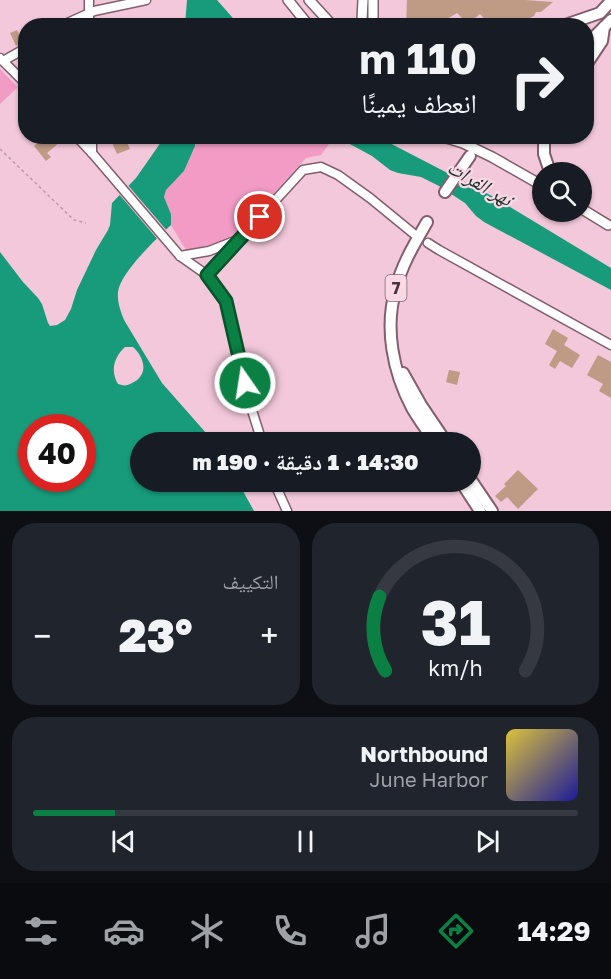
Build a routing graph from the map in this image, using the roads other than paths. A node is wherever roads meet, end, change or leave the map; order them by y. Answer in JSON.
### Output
{"nodes":[{"id":1,"x":88,"y":0,"type":"edge"},
{"id":2,"x":146,"y":0,"type":"edge"},
{"id":3,"x":288,"y":0,"type":"edge"},
{"id":4,"x":309,"y":0,"type":"edge"},
{"id":5,"x":363,"y":0,"type":"edge"},
{"id":6,"x":373,"y":0,"type":"edge"},
{"id":7,"x":611,"y":2,"type":"edge"},
{"id":8,"x":89,"y":13,"type":"junction"},
{"id":9,"x":78,"y":18,"type":"edge"},
{"id":10,"x":89,"y":18,"type":"edge"},
{"id":11,"x":303,"y":18,"type":"edge"},
{"id":12,"x":326,"y":18,"type":"edge"},
{"id":13,"x":362,"y":18,"type":"edge"},
{"id":14,"x":373,"y":18,"type":"edge"},
{"id":15,"x":585,"y":18,"type":"edge"},
{"id":16,"x":607,"y":23,"type":"edge"},
{"id":17,"x":594,"y":37,"type":"edge"},
{"id":18,"x":18,"y":52,"type":"edge"},
{"id":19,"x":594,"y":53,"type":"edge"},
{"id":20,"x":2,"y":60,"type":"edge"},
{"id":21,"x":18,"y":76,"type":"edge"},
{"id":22,"x":84,"y":144,"type":"edge"},
{"id":23,"x":92,"y":144,"type":"edge"},
{"id":24,"x":465,"y":144,"type":"edge"},
{"id":25,"x":478,"y":144,"type":"edge"},
{"id":26,"x":544,"y":144,"type":"edge"},
{"id":27,"x":92,"y":153,"type":"junction"},
{"id":28,"x":470,"y":156,"type":"dead end"},
{"id":29,"x":492,"y":157,"type":"junction"},
{"id":30,"x":547,"y":162,"type":"edge"},
{"id":31,"x":532,"y":180,"type":"edge"},
{"id":32,"x":446,"y":192,"type":"dead end"},
{"id":33,"x":592,"y":215,"type":"edge"},
{"id":34,"x":428,"y":222,"type":"dead end"},
{"id":35,"x":610,"y":225,"type":"edge"},
{"id":36,"x":414,"y":234,"type":"dead end"},
{"id":37,"x":241,"y":239,"type":"junction"},
{"id":38,"x":428,"y":243,"type":"dead end"},
{"id":39,"x":180,"y":256,"type":"junction"},
{"id":40,"x":207,"y":275,"type":"junction"},
{"id":41,"x":611,"y":345,"type":"edge"},
{"id":42,"x":395,"y":360,"type":"junction"},
{"id":43,"x":259,"y":432,"type":"edge"},
{"id":44,"x":428,"y":432,"type":"edge"},
{"id":45,"x":439,"y":432,"type":"edge"},
{"id":46,"x":278,"y":492,"type":"edge"},
{"id":47,"x":468,"y":492,"type":"edge"},
{"id":48,"x":479,"y":492,"type":"edge"},
{"id":49,"x":287,"y":511,"type":"edge"},
{"id":50,"x":480,"y":511,"type":"edge"},
{"id":51,"x":492,"y":511,"type":"edge"}],
"edges":[{"from":1,"to":8,"type":"street"},
{"from":2,"to":8,"type":"street"},
{"from":3,"to":11,"type":"main road"},
{"from":4,"to":12,"type":"main road"},
{"from":5,"to":13,"type":"main road"},
{"from":6,"to":14,"type":"main road"},
{"from":7,"to":15,"type":"main road"},
{"from":8,"to":9,"type":"street"},
{"from":8,"to":10,"type":"street"},
{"from":16,"to":17,"type":"main road"},
{"from":16,"to":19,"type":"main road"},
{"from":18,"to":20,"type":"street"},
{"from":20,"to":21,"type":"street"},
{"from":22,"to":27,"type":"street"},
{"from":23,"to":27,"type":"street"},
{"from":24,"to":29,"type":"main road"},
{"from":25,"to":29,"type":"main road"},
{"from":26,"to":30,"type":"main road"},
{"from":27,"to":39,"type":"street"},
{"from":28,"to":32,"type":"main road"},
{"from":29,"to":31,"type":"main road"},
{"from":33,"to":35,"type":"main road"},
{"from":34,"to":42,"type":"main road","number":"7"},
{"from":36,"to":37,"type":"street"},
{"from":37,"to":39,"type":"street"},
{"from":37,"to":40,"type":"street"},
{"from":38,"to":41,"type":"street"},
{"from":39,"to":40,"type":"street"},
{"from":40,"to":43,"type":"street"},
{"from":42,"to":44,"type":"main road","number":"7"},
{"from":42,"to":45,"type":"main road","number":"7"},
{"from":46,"to":49,"type":"street"},
{"from":47,"to":50,"type":"main road"},
{"from":48,"to":51,"type":"main road"}]}
